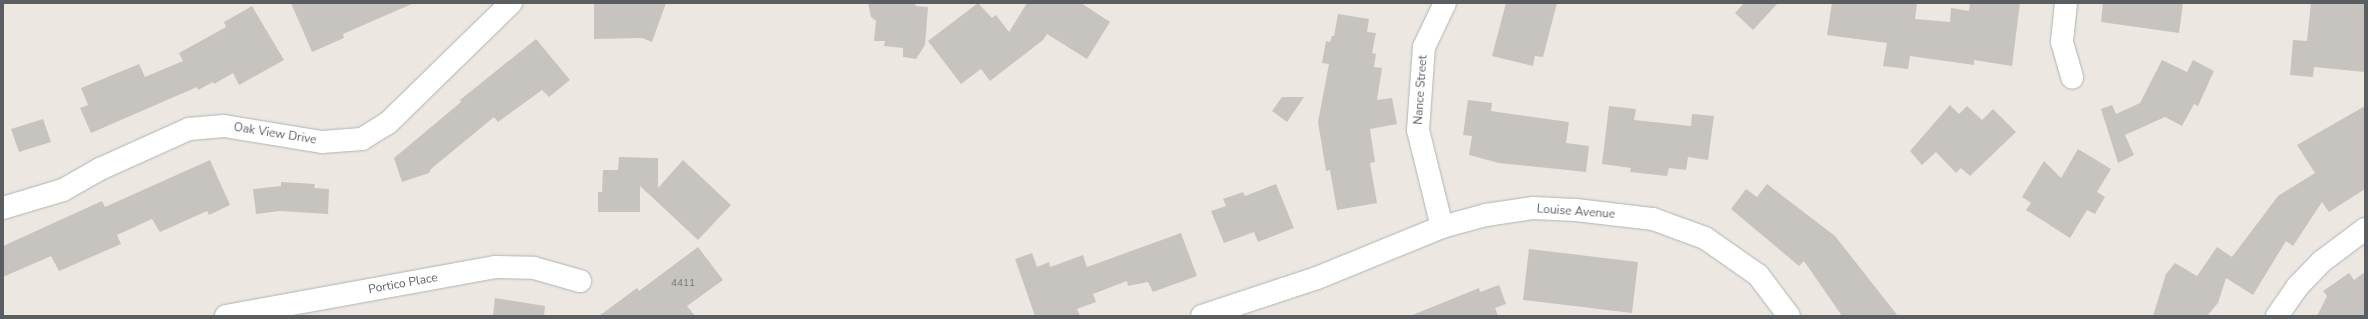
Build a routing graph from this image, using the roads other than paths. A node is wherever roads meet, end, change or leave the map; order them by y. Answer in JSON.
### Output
{"nodes":[{"id":1,"x":511,"y":3,"type":"edge"},
{"id":2,"x":1444,"y":3,"type":"edge"},
{"id":3,"x":2066,"y":3,"type":"edge"},
{"id":4,"x":2072,"y":78,"type":"dead end"},
{"id":5,"x":3,"y":208,"type":"edge"},
{"id":6,"x":1442,"y":226,"type":"junction"},
{"id":7,"x":2365,"y":229,"type":"edge"},
{"id":8,"x":580,"y":281,"type":"dead end"},
{"id":9,"x":226,"y":316,"type":"edge"},
{"id":10,"x":1202,"y":316,"type":"edge"},
{"id":11,"x":1790,"y":316,"type":"edge"},
{"id":12,"x":2277,"y":316,"type":"edge"}],
"edges":[{"from":1,"to":5,"type":"street","name":"Oak View Drive"},
{"from":2,"to":6,"type":"street","name":"Nance Street"},
{"from":3,"to":4,"type":"street"},
{"from":6,"to":10,"type":"street","name":"Louise Avenue"},
{"from":6,"to":11,"type":"street","name":"Louise Avenue"},
{"from":7,"to":12,"type":"street"},
{"from":8,"to":9,"type":"street","name":"Portico Place"}]}
